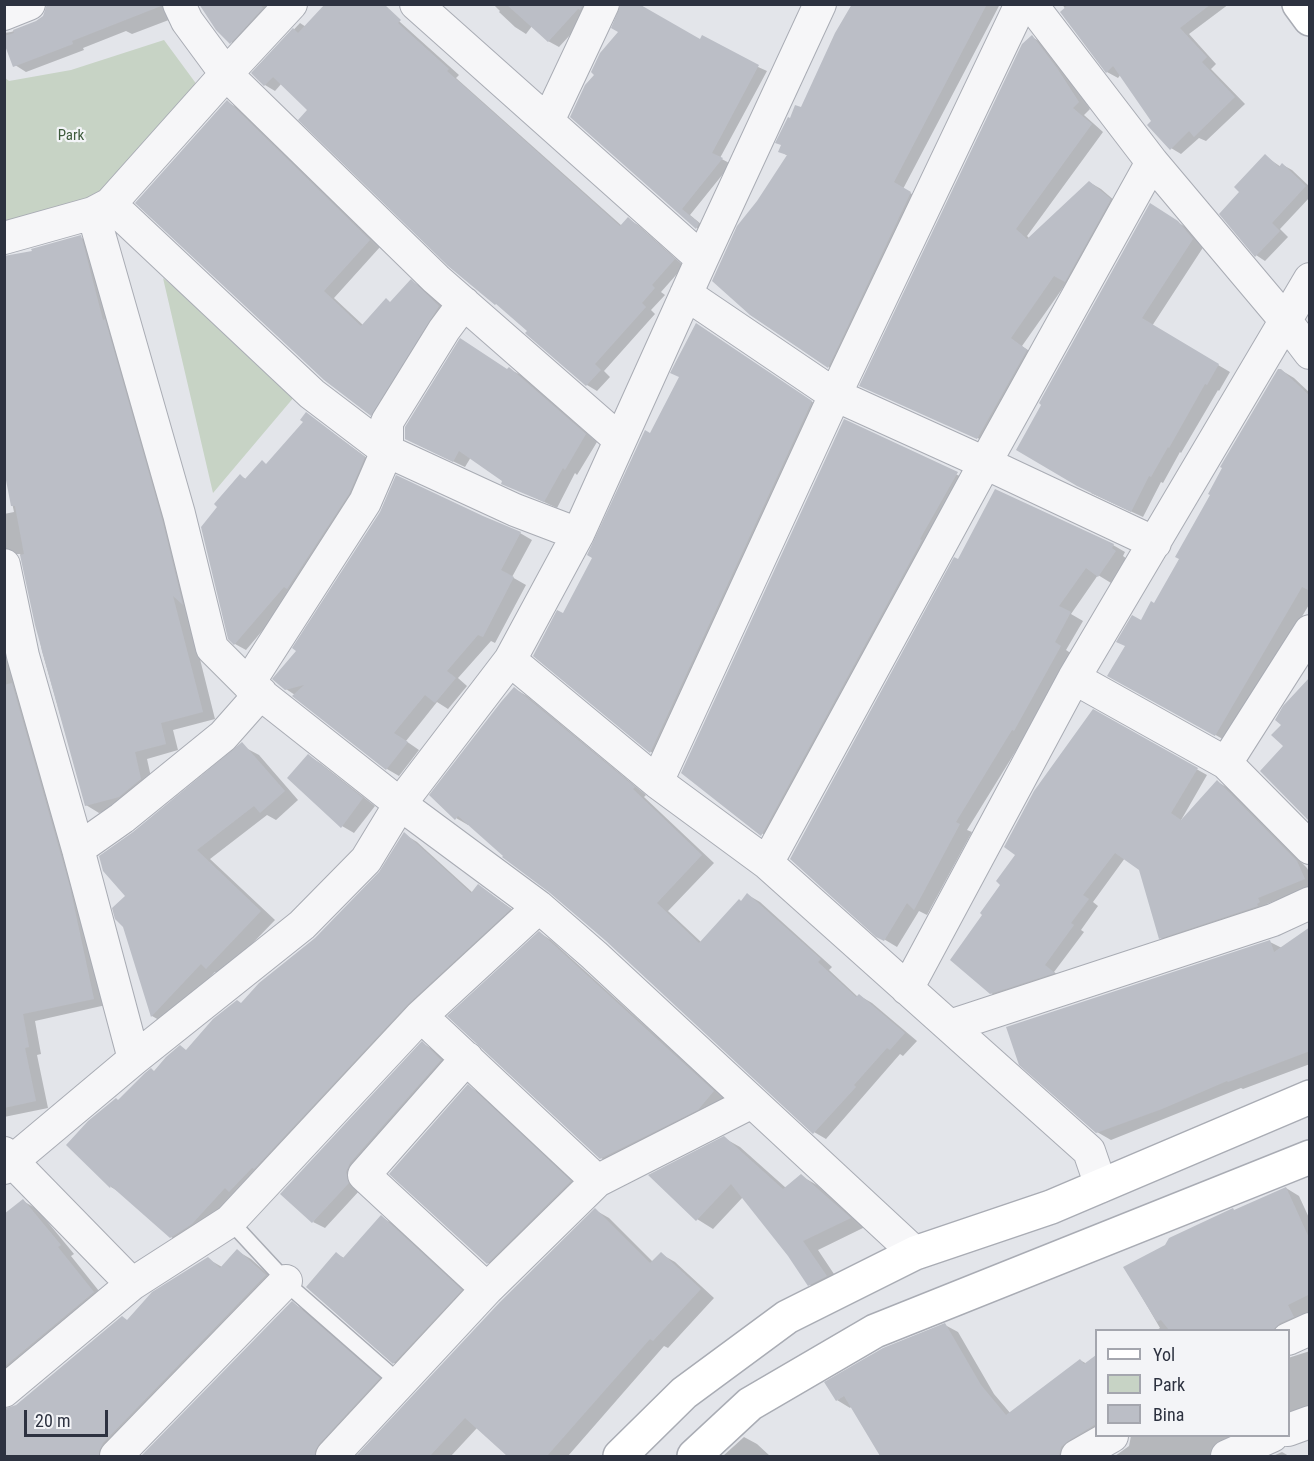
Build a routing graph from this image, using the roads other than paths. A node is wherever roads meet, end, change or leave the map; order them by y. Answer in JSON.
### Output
{"nodes":[{"id":1,"x":29,"y":4,"type":"edge"},
{"id":2,"x":179,"y":4,"type":"edge"},
{"id":3,"x":291,"y":4,"type":"edge"},
{"id":4,"x":603,"y":4,"type":"edge"},
{"id":5,"x":820,"y":4,"type":"edge"},
{"id":6,"x":1021,"y":4,"type":"edge"},
{"id":7,"x":1031,"y":4,"type":"edge"},
{"id":8,"x":1299,"y":4,"type":"edge"},
{"id":9,"x":423,"y":7,"type":"edge"},
{"id":10,"x":4,"y":14,"type":"edge"},
{"id":11,"x":1310,"y":19,"type":"edge"},
{"id":12,"x":226,"y":74,"type":"junction"},
{"id":13,"x":548,"y":121,"type":"junction"},
{"id":14,"x":1152,"y":162,"type":"junction"},
{"id":15,"x":101,"y":209,"type":"junction"},
{"id":16,"x":4,"y":238,"type":"edge"},
{"id":17,"x":702,"y":259,"type":"junction"},
{"id":18,"x":1310,"y":279,"type":"edge"},
{"id":19,"x":686,"y":294,"type":"junction"},
{"id":20,"x":464,"y":303,"type":"junction"},
{"id":21,"x":1285,"y":320,"type":"junction"},
{"id":22,"x":1310,"y":353,"type":"edge"},
{"id":23,"x":836,"y":395,"type":"junction"},
{"id":24,"x":620,"y":440,"type":"junction"},
{"id":25,"x":387,"y":450,"type":"junction"},
{"id":26,"x":985,"y":463,"type":"junction"},
{"id":27,"x":578,"y":534,"type":"junction"},
{"id":28,"x":1155,"y":543,"type":"junction"},
{"id":29,"x":4,"y":565,"type":"edge"},
{"id":30,"x":1310,"y":631,"type":"edge"},
{"id":31,"x":14,"y":658,"type":"edge"},
{"id":32,"x":510,"y":660,"type":"junction"},
{"id":33,"x":1074,"y":678,"type":"junction"},
{"id":34,"x":255,"y":688,"type":"junction"},
{"id":35,"x":1226,"y":763,"type":"junction"},
{"id":36,"x":657,"y":782,"type":"junction"},
{"id":37,"x":400,"y":804,"type":"junction"},
{"id":38,"x":1310,"y":848,"type":"edge"},
{"id":39,"x":78,"y":849,"type":"junction"},
{"id":40,"x":766,"y":863,"type":"junction"},
{"id":41,"x":1310,"y":903,"type":"edge"},
{"id":42,"x":539,"y":907,"type":"junction"},
{"id":43,"x":907,"y":989,"type":"junction"},
{"id":44,"x":421,"y":1016,"type":"junction"},
{"id":45,"x":950,"y":1026,"type":"junction"},
{"id":46,"x":467,"y":1058,"type":"junction"},
{"id":47,"x":134,"y":1059,"type":"junction"},
{"id":48,"x":1310,"y":1097,"type":"edge"},
{"id":49,"x":752,"y":1102,"type":"junction"},
{"id":50,"x":8,"y":1160,"type":"edge"},
{"id":51,"x":1307,"y":1166,"type":"edge"},
{"id":52,"x":597,"y":1181,"type":"junction"},
{"id":53,"x":1101,"y":1186,"type":"junction"},
{"id":54,"x":230,"y":1221,"type":"junction"},
{"id":55,"x":915,"y":1253,"type":"junction"},
{"id":56,"x":286,"y":1281,"type":"junction"},
{"id":57,"x":132,"y":1284,"type":"junction"},
{"id":58,"x":487,"y":1289,"type":"junction"},
{"id":59,"x":1310,"y":1329,"type":"edge"},
{"id":60,"x":1290,"y":1338,"type":"edge"},
{"id":61,"x":401,"y":1384,"type":"junction"},
{"id":62,"x":4,"y":1391,"type":"edge"},
{"id":63,"x":1310,"y":1422,"type":"edge"},
{"id":64,"x":1290,"y":1429,"type":"edge"},
{"id":65,"x":1110,"y":1437,"type":"edge"},
{"id":66,"x":1270,"y":1437,"type":"edge"},
{"id":67,"x":116,"y":1456,"type":"edge"},
{"id":68,"x":332,"y":1456,"type":"edge"},
{"id":69,"x":620,"y":1456,"type":"edge"},
{"id":70,"x":694,"y":1456,"type":"edge"},
{"id":71,"x":1077,"y":1456,"type":"edge"},
{"id":72,"x":1227,"y":1456,"type":"edge"}],
"edges":[{"from":1,"to":10,"type":"street"},
{"from":2,"to":12,"type":"street"},
{"from":3,"to":12,"type":"street"},
{"from":4,"to":13,"type":"street"},
{"from":5,"to":17,"type":"street"},
{"from":6,"to":23,"type":"street"},
{"from":7,"to":14,"type":"street"},
{"from":8,"to":11,"type":"main road"},
{"from":9,"to":13,"type":"street"},
{"from":12,"to":15,"type":"street"},
{"from":12,"to":20,"type":"street"},
{"from":13,"to":17,"type":"street"},
{"from":14,"to":21,"type":"street"},
{"from":14,"to":26,"type":"street"},
{"from":15,"to":16,"type":"street"},
{"from":15,"to":25,"type":"street"},
{"from":15,"to":34,"type":"street"},
{"from":17,"to":19,"type":"street"},
{"from":18,"to":21,"type":"street"},
{"from":19,"to":23,"type":"street"},
{"from":19,"to":24,"type":"street"},
{"from":20,"to":24,"type":"street"},
{"from":20,"to":25,"type":"street"},
{"from":21,"to":22,"type":"street"},
{"from":21,"to":28,"type":"street"},
{"from":23,"to":26,"type":"street"},
{"from":23,"to":36,"type":"street"},
{"from":24,"to":27,"type":"street"},
{"from":25,"to":27,"type":"street"},
{"from":25,"to":34,"type":"street"},
{"from":26,"to":28,"type":"street"},
{"from":26,"to":40,"type":"street"},
{"from":27,"to":32,"type":"street"},
{"from":28,"to":33,"type":"street"},
{"from":29,"to":31,"type":"street"},
{"from":30,"to":35,"type":"street"},
{"from":31,"to":39,"type":"street"},
{"from":32,"to":36,"type":"street"},
{"from":32,"to":37,"type":"street"},
{"from":33,"to":35,"type":"street"},
{"from":33,"to":43,"type":"street"},
{"from":34,"to":37,"type":"street"},
{"from":34,"to":39,"type":"street"},
{"from":35,"to":38,"type":"street"},
{"from":36,"to":40,"type":"street"},
{"from":37,"to":42,"type":"street"},
{"from":37,"to":47,"type":"street"},
{"from":39,"to":47,"type":"street"},
{"from":40,"to":43,"type":"street"},
{"from":41,"to":45,"type":"street"},
{"from":42,"to":44,"type":"street"},
{"from":42,"to":49,"type":"street"},
{"from":43,"to":45,"type":"street"},
{"from":44,"to":46,"type":"street"},
{"from":44,"to":54,"type":"street"},
{"from":45,"to":53,"type":"street"},
{"from":46,"to":52,"type":"street"},
{"from":46,"to":58,"type":"street"},
{"from":47,"to":50,"type":"street"},
{"from":48,"to":53,"type":"main road"},
{"from":49,"to":52,"type":"street"},
{"from":49,"to":55,"type":"street"},
{"from":50,"to":57,"type":"street"},
{"from":51,"to":70,"type":"main road"},
{"from":52,"to":58,"type":"street"},
{"from":53,"to":55,"type":"main road"},
{"from":54,"to":56,"type":"lane"},
{"from":54,"to":57,"type":"street"},
{"from":55,"to":69,"type":"main road"},
{"from":56,"to":61,"type":"lane"},
{"from":56,"to":67,"type":"street"},
{"from":57,"to":62,"type":"street"},
{"from":58,"to":61,"type":"street"},
{"from":59,"to":60,"type":"street"},
{"from":61,"to":68,"type":"street"},
{"from":63,"to":64,"type":"street"},
{"from":65,"to":71,"type":"street"},
{"from":66,"to":72,"type":"street"}]}
